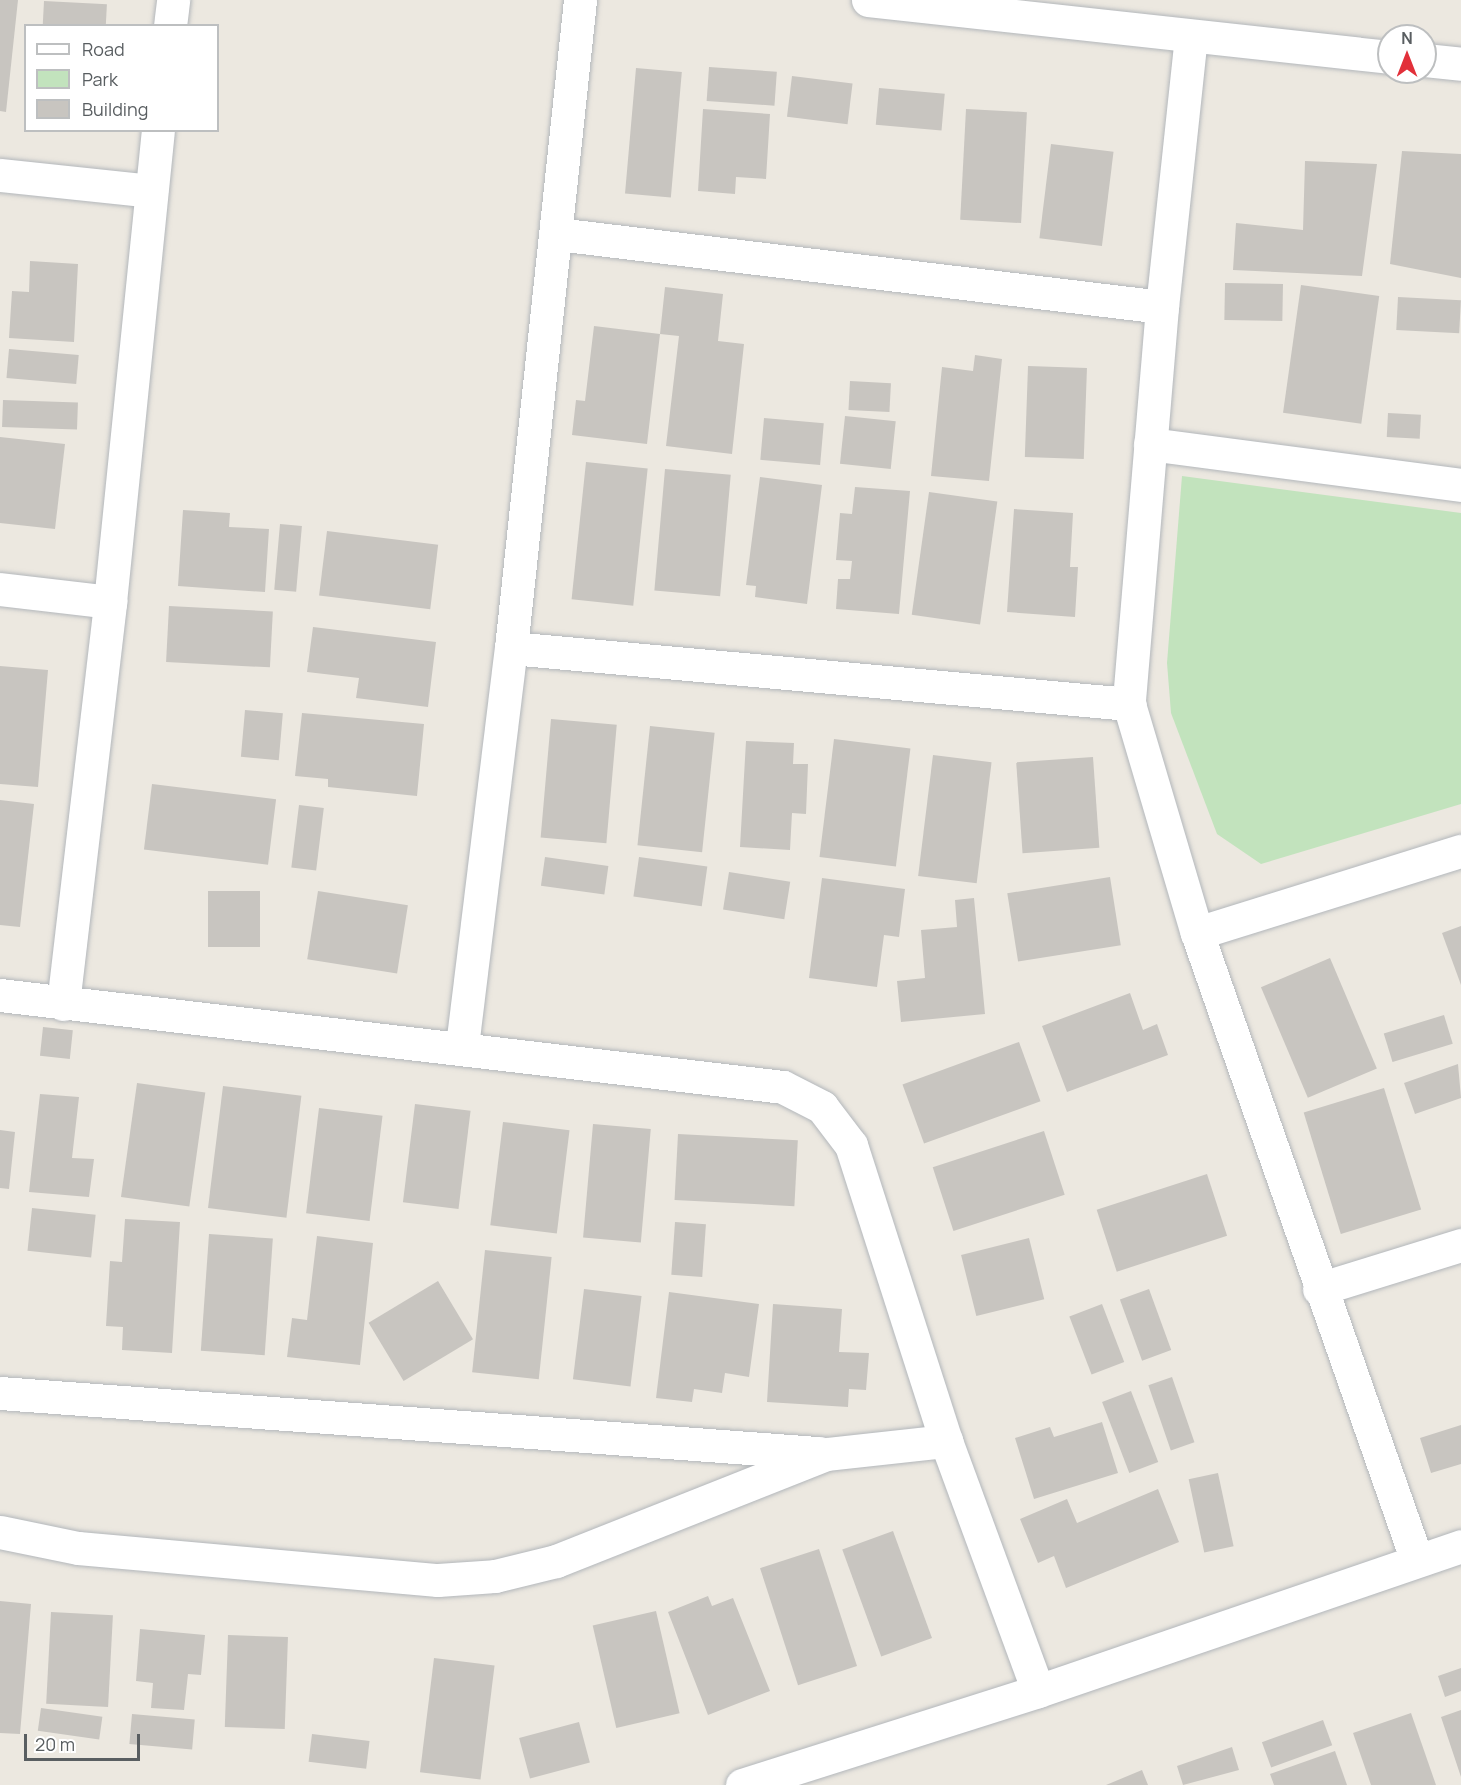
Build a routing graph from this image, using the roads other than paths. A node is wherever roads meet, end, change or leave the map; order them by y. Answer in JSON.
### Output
{"nodes":[{"id":1,"x":173,"y":0,"type":"edge"},
{"id":2,"x":580,"y":0,"type":"edge"},
{"id":3,"x":868,"y":0,"type":"edge"},
{"id":4,"x":956,"y":4,"type":"edge"},
{"id":5,"x":170,"y":24,"type":"edge"},
{"id":6,"x":1191,"y":36,"type":"junction"},
{"id":7,"x":1377,"y":56,"type":"edge"},
{"id":8,"x":1437,"y":61,"type":"edge"},
{"id":9,"x":1461,"y":64,"type":"edge"},
{"id":10,"x":158,"y":132,"type":"edge"},
{"id":11,"x":0,"y":175,"type":"edge"},
{"id":12,"x":151,"y":191,"type":"junction"},
{"id":13,"x":557,"y":234,"type":"junction"},
{"id":14,"x":1162,"y":307,"type":"junction"},
{"id":15,"x":1150,"y":444,"type":"junction"},
{"id":16,"x":1461,"y":485,"type":"edge"},
{"id":17,"x":0,"y":589,"type":"edge"},
{"id":18,"x":111,"y":602,"type":"junction"},
{"id":19,"x":511,"y":648,"type":"junction"},
{"id":20,"x":1129,"y":704,"type":"junction"},
{"id":21,"x":1461,"y":851,"type":"edge"},
{"id":22,"x":1197,"y":933,"type":"junction"},
{"id":23,"x":0,"y":995,"type":"edge"},
{"id":24,"x":63,"y":1004,"type":"junction"},
{"id":25,"x":462,"y":1046,"type":"junction"},
{"id":26,"x":1461,"y":1245,"type":"edge"},
{"id":27,"x":1319,"y":1289,"type":"junction"},
{"id":28,"x":0,"y":1393,"type":"edge"},
{"id":29,"x":946,"y":1441,"type":"junction"},
{"id":30,"x":826,"y":1454,"type":"junction"},
{"id":31,"x":0,"y":1532,"type":"edge"},
{"id":32,"x":1461,"y":1546,"type":"edge"},
{"id":33,"x":1417,"y":1561,"type":"junction"},
{"id":34,"x":1038,"y":1691,"type":"junction"},
{"id":35,"x":786,"y":1778,"type":"edge"},
{"id":36,"x":742,"y":1785,"type":"edge"}],
"edges":[{"from":1,"to":5,"type":"street"},
{"from":2,"to":13,"type":"street"},
{"from":3,"to":4,"type":"street"},
{"from":4,"to":6,"type":"street"},
{"from":6,"to":7,"type":"street"},
{"from":6,"to":14,"type":"street"},
{"from":8,"to":9,"type":"street"},
{"from":10,"to":12,"type":"street"},
{"from":11,"to":12,"type":"street"},
{"from":12,"to":18,"type":"street"},
{"from":13,"to":14,"type":"street"},
{"from":13,"to":19,"type":"street"},
{"from":14,"to":15,"type":"street"},
{"from":15,"to":16,"type":"street"},
{"from":15,"to":20,"type":"street"},
{"from":17,"to":18,"type":"street"},
{"from":18,"to":24,"type":"street"},
{"from":19,"to":20,"type":"street"},
{"from":19,"to":25,"type":"street"},
{"from":20,"to":22,"type":"street"},
{"from":21,"to":22,"type":"street"},
{"from":22,"to":27,"type":"street"},
{"from":23,"to":24,"type":"street"},
{"from":24,"to":25,"type":"street"},
{"from":25,"to":29,"type":"street"},
{"from":26,"to":27,"type":"street"},
{"from":27,"to":33,"type":"street"},
{"from":28,"to":30,"type":"street"},
{"from":29,"to":30,"type":"street"},
{"from":29,"to":34,"type":"street"},
{"from":30,"to":31,"type":"street"},
{"from":32,"to":33,"type":"street"},
{"from":33,"to":34,"type":"street"},
{"from":34,"to":35,"type":"street"},
{"from":35,"to":36,"type":"street"}]}
